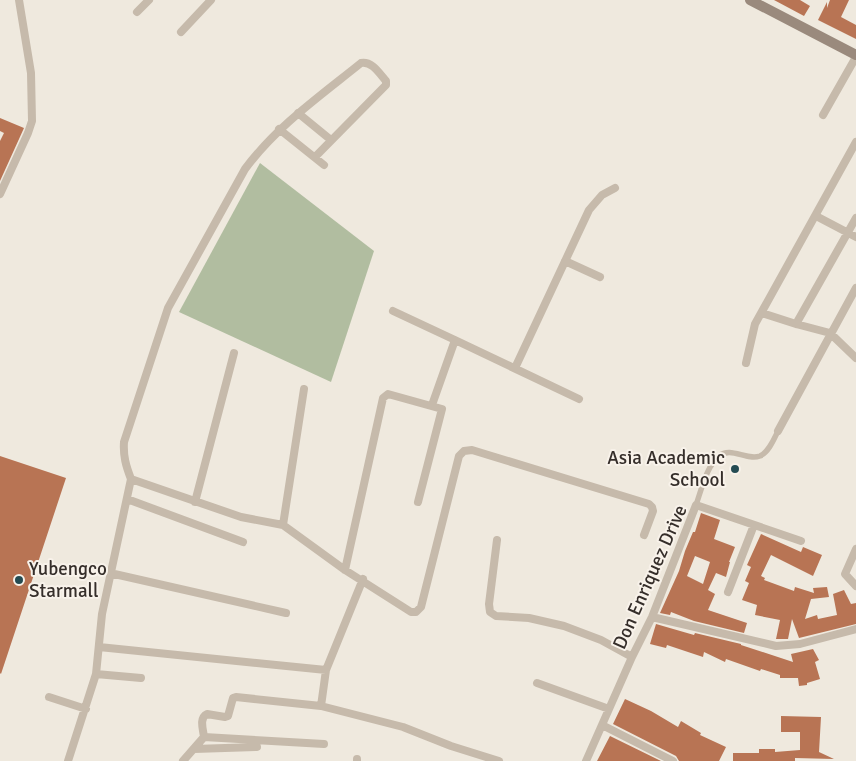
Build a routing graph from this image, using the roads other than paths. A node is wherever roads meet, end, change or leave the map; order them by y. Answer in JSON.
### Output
{"nodes":[{"id":1,"x":20,"y":0,"type":"edge"},
{"id":2,"x":149,"y":0,"type":"edge"},
{"id":3,"x":211,"y":0,"type":"edge"},
{"id":4,"x":750,"y":0,"type":"edge"},
{"id":5,"x":137,"y":12,"type":"dead end"},
{"id":6,"x":181,"y":32,"type":"dead end"},
{"id":7,"x":856,"y":56,"type":"edge"},
{"id":8,"x":298,"y":113,"type":"junction"},
{"id":9,"x":823,"y":115,"type":"dead end"},
{"id":10,"x":280,"y":128,"type":"junction"},
{"id":11,"x":331,"y":140,"type":"junction"},
{"id":12,"x":856,"y":142,"type":"edge"},
{"id":13,"x":315,"y":157,"type":"junction"},
{"id":14,"x":324,"y":165,"type":"dead end"},
{"id":15,"x":615,"y":188,"type":"dead end"},
{"id":16,"x":0,"y":194,"type":"edge"},
{"id":17,"x":816,"y":216,"type":"junction"},
{"id":18,"x":856,"y":218,"type":"edge"},
{"id":19,"x":848,"y":233,"type":"junction"},
{"id":20,"x":856,"y":237,"type":"edge"},
{"id":21,"x":565,"y":261,"type":"junction"},
{"id":22,"x":600,"y":276,"type":"dead end"},
{"id":23,"x":856,"y":288,"type":"edge"},
{"id":24,"x":394,"y":311,"type":"dead end"},
{"id":25,"x":762,"y":313,"type":"junction"},
{"id":26,"x":796,"y":324,"type":"junction"},
{"id":27,"x":830,"y":333,"type":"junction"},
{"id":28,"x":455,"y":340,"type":"junction"},
{"id":29,"x":234,"y":353,"type":"dead end"},
{"id":30,"x":856,"y":358,"type":"edge"},
{"id":31,"x":746,"y":363,"type":"dead end"},
{"id":32,"x":515,"y":368,"type":"junction"},
{"id":33,"x":304,"y":389,"type":"dead end"},
{"id":34,"x":579,"y":399,"type":"dead end"},
{"id":35,"x":432,"y":405,"type":"junction"},
{"id":36,"x":778,"y":431,"type":"joint"},
{"id":37,"x":131,"y":479,"type":"junction"},
{"id":38,"x":127,"y":499,"type":"junction"},
{"id":39,"x":195,"y":502,"type":"junction"},
{"id":40,"x":418,"y":502,"type":"dead end"},
{"id":41,"x":696,"y":504,"type":"junction"},
{"id":42,"x":283,"y":525,"type":"junction"},
{"id":43,"x":754,"y":525,"type":"junction"},
{"id":44,"x":644,"y":535,"type":"dead end"},
{"id":45,"x":497,"y":540,"type":"dead end"},
{"id":46,"x":802,"y":541,"type":"dead end"},
{"id":47,"x":242,"y":542,"type":"dead end"},
{"id":48,"x":856,"y":549,"type":"edge"},
{"id":49,"x":345,"y":570,"type":"junction"},
{"id":50,"x":110,"y":573,"type":"junction"},
{"id":51,"x":363,"y":580,"type":"junction"},
{"id":52,"x":856,"y":586,"type":"edge"},
{"id":53,"x":728,"y":592,"type":"dead end"},
{"id":54,"x":286,"y":613,"type":"dead end"},
{"id":55,"x":652,"y":617,"type":"junction"},
{"id":56,"x":856,"y":629,"type":"edge"},
{"id":57,"x":99,"y":647,"type":"junction"},
{"id":58,"x":632,"y":657,"type":"junction"},
{"id":59,"x":326,"y":670,"type":"junction"},
{"id":60,"x":96,"y":674,"type":"junction"},
{"id":61,"x":141,"y":678,"type":"dead end"},
{"id":62,"x":537,"y":682,"type":"dead end"},
{"id":63,"x":49,"y":697,"type":"dead end"},
{"id":64,"x":321,"y":706,"type":"junction"},
{"id":65,"x":86,"y":709,"type":"junction"},
{"id":66,"x":609,"y":709,"type":"junction"},
{"id":67,"x":602,"y":725,"type":"junction"},
{"id":68,"x":204,"y":737,"type":"junction"},
{"id":69,"x":324,"y":744,"type":"dead end"},
{"id":70,"x":257,"y":747,"type":"dead end"},
{"id":71,"x":194,"y":749,"type":"junction"},
{"id":72,"x":68,"y":761,"type":"edge"},
{"id":73,"x":184,"y":761,"type":"edge"},
{"id":74,"x":499,"y":761,"type":"edge"},
{"id":75,"x":586,"y":761,"type":"edge"},
{"id":76,"x":672,"y":761,"type":"edge"}],
"edges":[{"from":1,"to":16,"type":"street"},
{"from":2,"to":5,"type":"street"},
{"from":3,"to":6,"type":"street"},
{"from":4,"to":7,"type":"main road"},
{"from":7,"to":9,"type":"street"},
{"from":8,"to":10,"type":"street"},
{"from":8,"to":11,"type":"street"},
{"from":8,"to":11,"type":"street"},
{"from":10,"to":13,"type":"street"},
{"from":10,"to":37,"type":"street"},
{"from":11,"to":13,"type":"street"},
{"from":12,"to":17,"type":"street"},
{"from":13,"to":14,"type":"street"},
{"from":15,"to":21,"type":"street"},
{"from":17,"to":19,"type":"street"},
{"from":17,"to":25,"type":"street"},
{"from":18,"to":19,"type":"street"},
{"from":19,"to":20,"type":"street"},
{"from":19,"to":26,"type":"street"},
{"from":21,"to":22,"type":"street"},
{"from":21,"to":32,"type":"street"},
{"from":23,"to":27,"type":"street"},
{"from":24,"to":28,"type":"street"},
{"from":25,"to":26,"type":"street"},
{"from":25,"to":31,"type":"street"},
{"from":26,"to":27,"type":"street"},
{"from":27,"to":30,"type":"street"},
{"from":27,"to":36,"type":"street"},
{"from":28,"to":32,"type":"street"},
{"from":28,"to":35,"type":"street"},
{"from":29,"to":39,"type":"street"},
{"from":32,"to":34,"type":"street"},
{"from":33,"to":42,"type":"street"},
{"from":35,"to":40,"type":"street"},
{"from":35,"to":49,"type":"street"},
{"from":36,"to":41,"type":"street"},
{"from":37,"to":38,"type":"street"},
{"from":37,"to":39,"type":"street"},
{"from":38,"to":47,"type":"street"},
{"from":38,"to":50,"type":"street"},
{"from":39,"to":42,"type":"street"},
{"from":41,"to":43,"type":"street","name":"Don Enriquez Drive"},
{"from":41,"to":55,"type":"street","name":"Don Enriquez Drive"},
{"from":42,"to":49,"type":"street"},
{"from":43,"to":46,"type":"street","name":"Don Enriquez Drive"},
{"from":43,"to":53,"type":"street"},
{"from":44,"to":51,"type":"street"},
{"from":45,"to":58,"type":"street"},
{"from":48,"to":52,"type":"street"},
{"from":49,"to":51,"type":"street"},
{"from":50,"to":54,"type":"street"},
{"from":50,"to":57,"type":"street"},
{"from":51,"to":59,"type":"street"},
{"from":55,"to":56,"type":"street"},
{"from":55,"to":58,"type":"street","name":"Don Enriquez Drive"},
{"from":57,"to":59,"type":"street"},
{"from":57,"to":60,"type":"street"},
{"from":58,"to":66,"type":"street","name":"Don Enriquez Drive"},
{"from":59,"to":64,"type":"street"},
{"from":60,"to":61,"type":"street"},
{"from":60,"to":65,"type":"street"},
{"from":62,"to":66,"type":"street"},
{"from":63,"to":65,"type":"street"},
{"from":64,"to":68,"type":"street"},
{"from":64,"to":74,"type":"street"},
{"from":65,"to":72,"type":"street"},
{"from":66,"to":67,"type":"street","name":"Don Enriquez Drive"},
{"from":67,"to":75,"type":"street","name":"Don Enriquez Drive"},
{"from":67,"to":76,"type":"street"},
{"from":68,"to":69,"type":"street"},
{"from":68,"to":71,"type":"street"},
{"from":70,"to":71,"type":"street"},
{"from":71,"to":73,"type":"street"}]}
